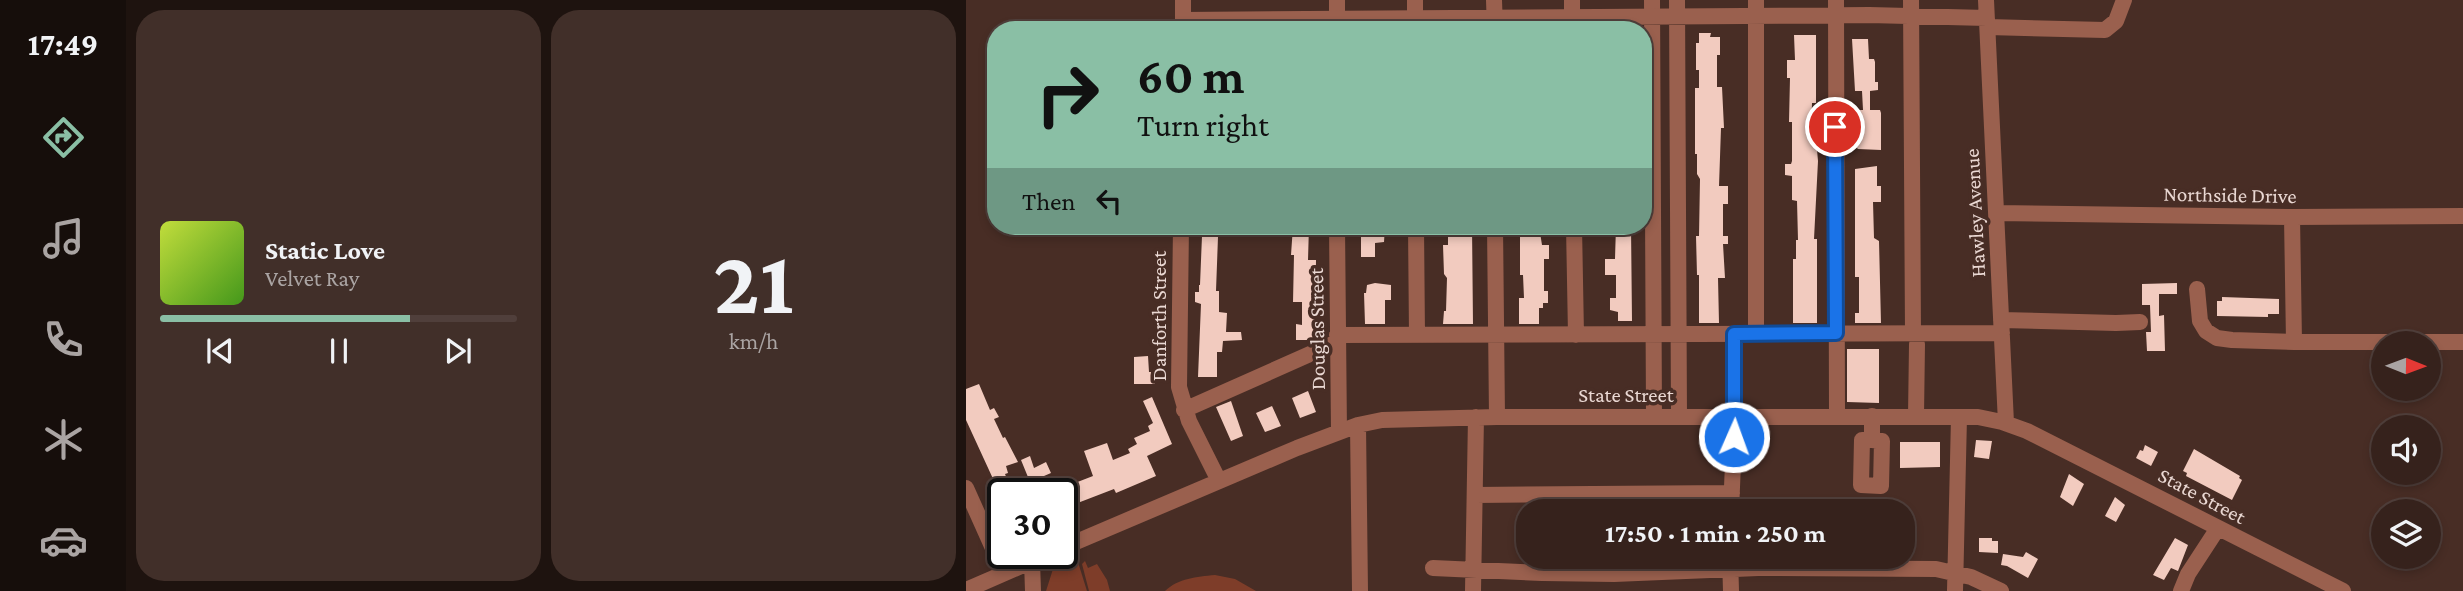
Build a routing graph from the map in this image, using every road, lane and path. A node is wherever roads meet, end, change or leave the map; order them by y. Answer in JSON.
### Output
{"nodes":[{"id":1,"x":1183,"y":0,"type":"edge"},
{"id":2,"x":1337,"y":0,"type":"edge"},
{"id":3,"x":1415,"y":0,"type":"edge"},
{"id":4,"x":1494,"y":0,"type":"edge"},
{"id":5,"x":1572,"y":0,"type":"edge"},
{"id":6,"x":1652,"y":0,"type":"edge"},
{"id":7,"x":1677,"y":0,"type":"edge"},
{"id":8,"x":1986,"y":0,"type":"edge"},
{"id":9,"x":2124,"y":0,"type":"edge"},
{"id":10,"x":1756,"y":8,"type":"edge"},
{"id":11,"x":1836,"y":8,"type":"edge"},
{"id":12,"x":1911,"y":8,"type":"edge"},
{"id":13,"x":1677,"y":17,"type":"junction"},
{"id":14,"x":1652,"y":18,"type":"junction"},
{"id":15,"x":1183,"y":21,"type":"edge"},
{"id":16,"x":1336,"y":21,"type":"edge"},
{"id":17,"x":1415,"y":21,"type":"edge"},
{"id":18,"x":1494,"y":21,"type":"edge"},
{"id":19,"x":1572,"y":21,"type":"edge"},
{"id":20,"x":1612,"y":21,"type":"edge"},
{"id":21,"x":1987,"y":22,"type":"junction"},
{"id":22,"x":1996,"y":213,"type":"junction"},
{"id":23,"x":2463,"y":216,"type":"edge"},
{"id":24,"x":2292,"y":217,"type":"junction"},
{"id":25,"x":1181,"y":235,"type":"edge"},
{"id":26,"x":1337,"y":235,"type":"edge"},
{"id":27,"x":1416,"y":235,"type":"edge"},
{"id":28,"x":1495,"y":235,"type":"edge"},
{"id":29,"x":1574,"y":235,"type":"edge"},
{"id":30,"x":2197,"y":289,"type":"dead end"},
{"id":31,"x":2140,"y":322,"type":"dead end"},
{"id":32,"x":2001,"y":326,"type":"junction"},
{"id":33,"x":1836,"y":333,"type":"junction"},
{"id":34,"x":1495,"y":334,"type":"junction"},
{"id":35,"x":1734,"y":334,"type":"junction"},
{"id":36,"x":1756,"y":334,"type":"junction"},
{"id":37,"x":1417,"y":335,"type":"junction"},
{"id":38,"x":1576,"y":335,"type":"junction"},
{"id":39,"x":1653,"y":335,"type":"junction"},
{"id":40,"x":1679,"y":335,"type":"junction"},
{"id":41,"x":1915,"y":338,"type":"junction"},
{"id":42,"x":1337,"y":339,"type":"junction"},
{"id":43,"x":2294,"y":342,"type":"junction"},
{"id":44,"x":2463,"y":342,"type":"edge"},
{"id":45,"x":1184,"y":410,"type":"junction"},
{"id":46,"x":1654,"y":416,"type":"junction"},
{"id":47,"x":1679,"y":416,"type":"junction"},
{"id":48,"x":1735,"y":416,"type":"junction"},
{"id":49,"x":1837,"y":416,"type":"junction"},
{"id":50,"x":1872,"y":416,"type":"junction"},
{"id":51,"x":1916,"y":416,"type":"junction"},
{"id":52,"x":1476,"y":417,"type":"junction"},
{"id":53,"x":1497,"y":417,"type":"junction"},
{"id":54,"x":1959,"y":417,"type":"junction"},
{"id":55,"x":2006,"y":423,"type":"junction"},
{"id":56,"x":1358,"y":425,"type":"junction"},
{"id":57,"x":1339,"y":432,"type":"junction"},
{"id":58,"x":1872,"y":440,"type":"dead end"},
{"id":59,"x":1219,"y":481,"type":"junction"},
{"id":60,"x":966,"y":488,"type":"edge"},
{"id":61,"x":1732,"y":494,"type":"junction"},
{"id":62,"x":1475,"y":495,"type":"junction"},
{"id":63,"x":1732,"y":499,"type":"edge"},
{"id":64,"x":2218,"y":528,"type":"junction"},
{"id":65,"x":1078,"y":541,"type":"edge"},
{"id":66,"x":1433,"y":568,"type":"dead end"},
{"id":67,"x":1013,"y":569,"type":"edge"},
{"id":68,"x":1032,"y":569,"type":"edge"},
{"id":69,"x":1667,"y":569,"type":"edge"},
{"id":70,"x":1730,"y":569,"type":"edge"},
{"id":71,"x":1913,"y":569,"type":"edge"},
{"id":72,"x":1474,"y":571,"type":"junction"},
{"id":73,"x":1955,"y":572,"type":"junction"},
{"id":74,"x":1004,"y":573,"type":"junction"},
{"id":75,"x":966,"y":590,"type":"edge"},
{"id":76,"x":1033,"y":591,"type":"edge"},
{"id":77,"x":1360,"y":591,"type":"edge"},
{"id":78,"x":1473,"y":591,"type":"edge"},
{"id":79,"x":1731,"y":591,"type":"edge"},
{"id":80,"x":1955,"y":591,"type":"edge"},
{"id":81,"x":2001,"y":591,"type":"edge"},
{"id":82,"x":2181,"y":591,"type":"edge"},
{"id":83,"x":2343,"y":591,"type":"edge"}],
"edges":[{"from":1,"to":15,"type":"street"},
{"from":2,"to":16,"type":"street"},
{"from":3,"to":17,"type":"street"},
{"from":4,"to":18,"type":"street"},
{"from":5,"to":19,"type":"street"},
{"from":6,"to":14,"type":"street"},
{"from":7,"to":13,"type":"street"},
{"from":8,"to":21,"type":"street","name":"Hawley Avenue"},
{"from":9,"to":21,"type":"street"},
{"from":10,"to":11,"type":"street"},
{"from":10,"to":13,"type":"street"},
{"from":10,"to":36,"type":"street"},
{"from":11,"to":12,"type":"street"},
{"from":11,"to":33,"type":"street"},
{"from":12,"to":21,"type":"street"},
{"from":12,"to":41,"type":"street"},
{"from":13,"to":14,"type":"street"},
{"from":13,"to":40,"type":"street"},
{"from":14,"to":20,"type":"street"},
{"from":14,"to":39,"type":"street"},
{"from":21,"to":22,"type":"street","name":"Hawley Avenue"},
{"from":22,"to":24,"type":"street","name":"Northside Drive"},
{"from":22,"to":32,"type":"street","name":"Hawley Avenue"},
{"from":23,"to":24,"type":"street","name":"Northside Drive"},
{"from":24,"to":43,"type":"street"},
{"from":25,"to":45,"type":"street","name":"Danforth Street"},
{"from":26,"to":42,"type":"street","name":"Douglas Street"},
{"from":27,"to":37,"type":"street"},
{"from":28,"to":34,"type":"street"},
{"from":29,"to":38,"type":"street"},
{"from":30,"to":43,"type":"street"},
{"from":31,"to":32,"type":"street"},
{"from":32,"to":41,"type":"street"},
{"from":32,"to":55,"type":"street","name":"Hawley Avenue"},
{"from":33,"to":36,"type":"street"},
{"from":33,"to":41,"type":"street"},
{"from":33,"to":49,"type":"street"},
{"from":34,"to":37,"type":"street"},
{"from":34,"to":38,"type":"street"},
{"from":34,"to":53,"type":"street"},
{"from":35,"to":36,"type":"street"},
{"from":35,"to":40,"type":"street"},
{"from":35,"to":48,"type":"street"},
{"from":37,"to":42,"type":"street"},
{"from":38,"to":39,"type":"street"},
{"from":39,"to":40,"type":"street"},
{"from":39,"to":46,"type":"street"},
{"from":40,"to":47,"type":"street"},
{"from":41,"to":51,"type":"street"},
{"from":42,"to":45,"type":"street"},
{"from":42,"to":57,"type":"street","name":"Douglas Street"},
{"from":43,"to":44,"type":"street"},
{"from":45,"to":59,"type":"street","name":"Danforth Street"},
{"from":46,"to":47,"type":"street","name":"State Street"},
{"from":46,"to":53,"type":"street","name":"State Street"},
{"from":47,"to":48,"type":"street","name":"State Street"},
{"from":48,"to":49,"type":"street","name":"State Street"},
{"from":48,"to":61,"type":"street"},
{"from":49,"to":50,"type":"street","name":"State Street"},
{"from":50,"to":51,"type":"street","name":"State Street"},
{"from":50,"to":58,"type":"street"},
{"from":51,"to":54,"type":"street","name":"State Street"},
{"from":52,"to":53,"type":"street","name":"State Street"},
{"from":52,"to":56,"type":"street","name":"State Street"},
{"from":52,"to":62,"type":"street"},
{"from":54,"to":55,"type":"street","name":"State Street"},
{"from":54,"to":73,"type":"street"},
{"from":55,"to":64,"type":"street","name":"State Street"},
{"from":56,"to":57,"type":"street","name":"State Street"},
{"from":56,"to":77,"type":"street"},
{"from":57,"to":59,"type":"street","name":"State Street"},
{"from":59,"to":65,"type":"street","name":"State Street"},
{"from":60,"to":74,"type":"street"},
{"from":61,"to":62,"type":"street"},
{"from":61,"to":63,"type":"street"},
{"from":62,"to":72,"type":"street"},
{"from":64,"to":82,"type":"street"},
{"from":64,"to":83,"type":"street","name":"State Street"},
{"from":66,"to":72,"type":"street"},
{"from":67,"to":74,"type":"street"},
{"from":68,"to":76,"type":"street"},
{"from":69,"to":72,"type":"street"},
{"from":70,"to":79,"type":"street"},
{"from":71,"to":73,"type":"street"},
{"from":72,"to":78,"type":"street"},
{"from":73,"to":80,"type":"street"},
{"from":73,"to":81,"type":"street"},
{"from":74,"to":75,"type":"street"}]}
